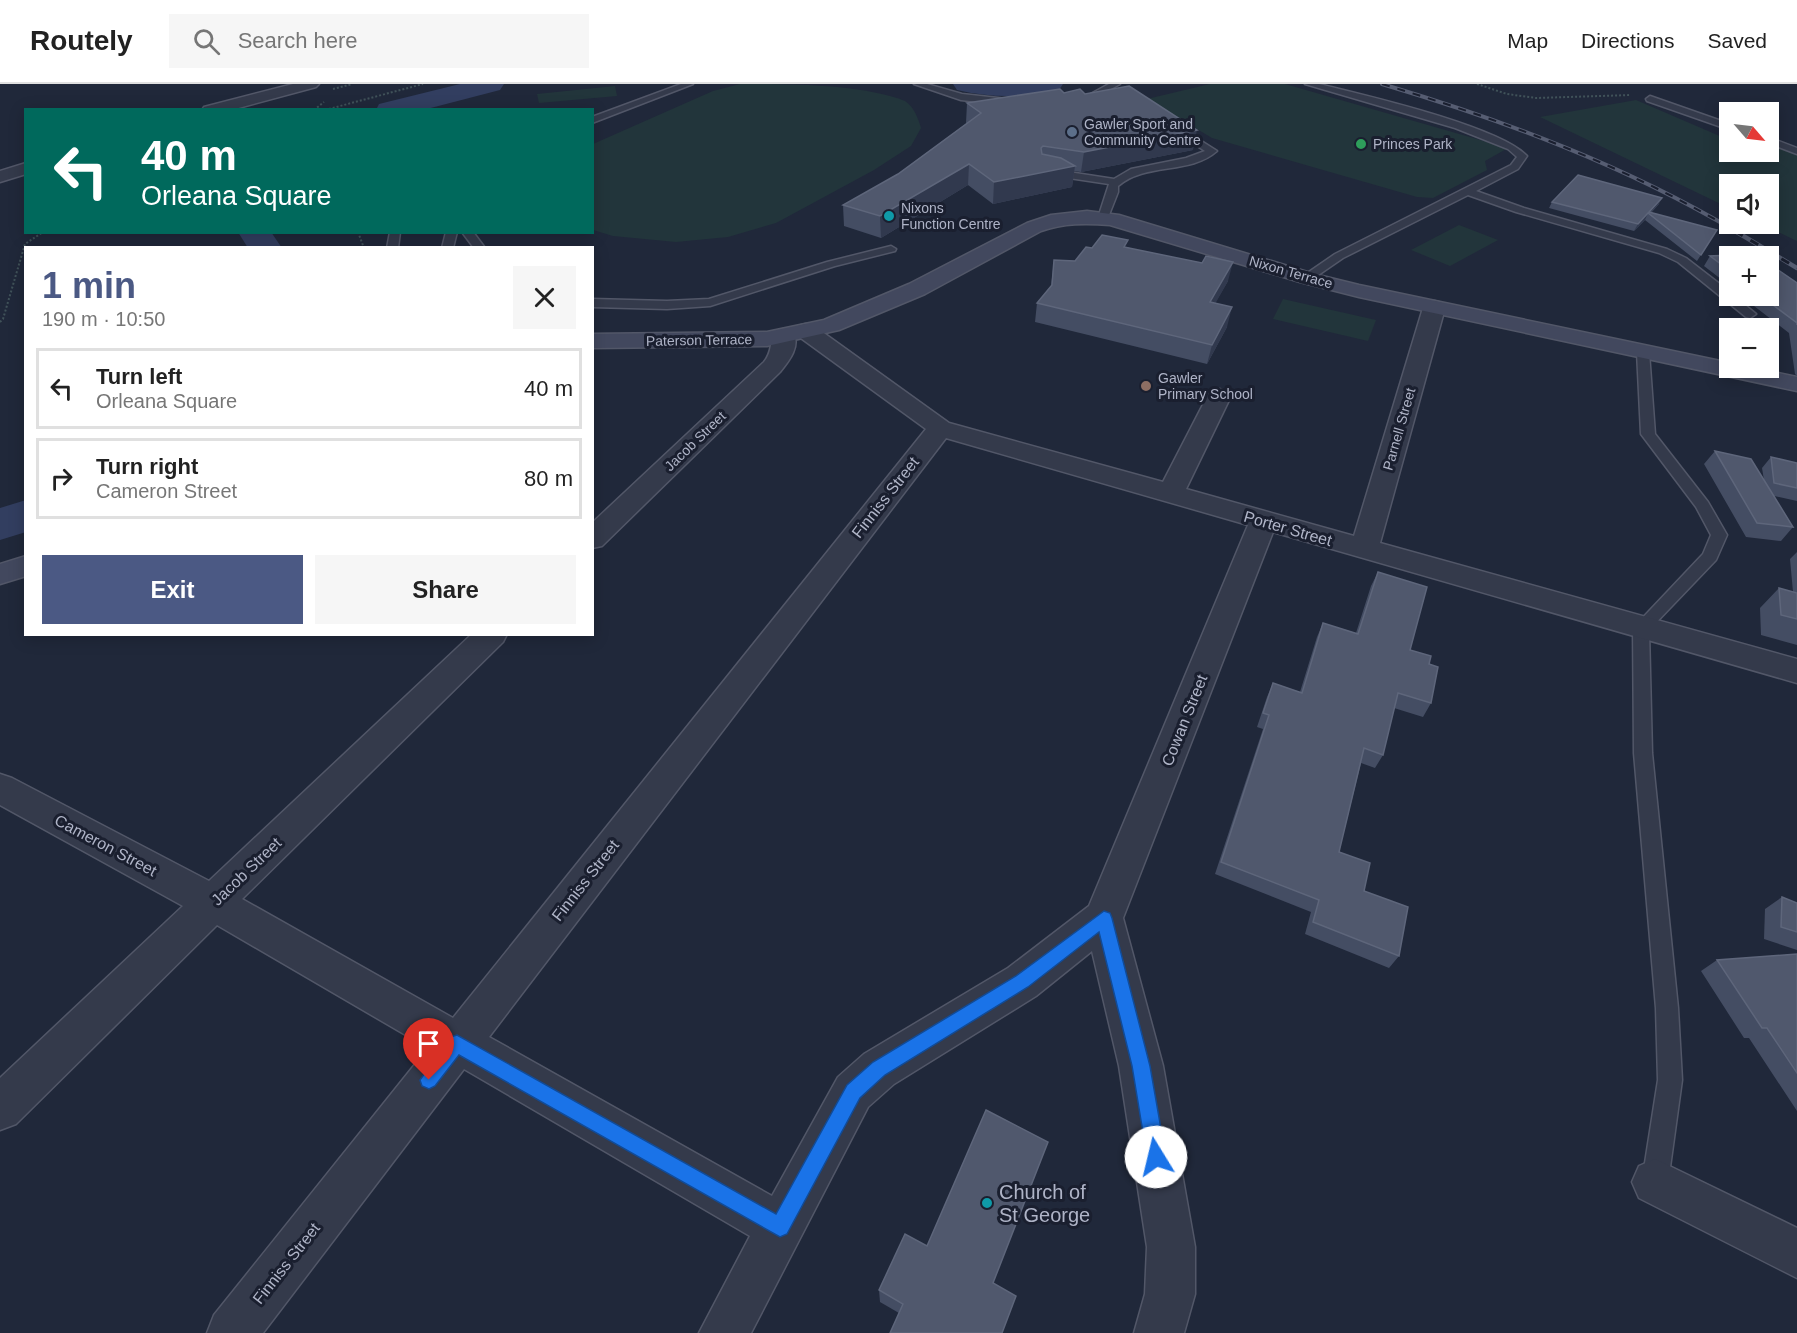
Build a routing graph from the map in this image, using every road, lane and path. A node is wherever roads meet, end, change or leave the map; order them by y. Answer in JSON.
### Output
{"nodes":[{"id":1,"x":311,"y":84,"type":"edge"},
{"id":2,"x":423,"y":84,"type":"edge"},
{"id":3,"x":689,"y":84,"type":"edge"},
{"id":4,"x":918,"y":84,"type":"edge"},
{"id":5,"x":1116,"y":84,"type":"edge"},
{"id":6,"x":1309,"y":84,"type":"edge"},
{"id":7,"x":1477,"y":84,"type":"edge"},
{"id":8,"x":1117,"y":97,"type":"edge"},
{"id":9,"x":1650,"y":99,"type":"joint"},
{"id":10,"x":1015,"y":101,"type":"edge"},
{"id":11,"x":219,"y":103,"type":"edge"},
{"id":12,"x":333,"y":108,"type":"edge"},
{"id":13,"x":594,"y":119,"type":"edge"},
{"id":14,"x":1719,"y":123,"type":"edge"},
{"id":15,"x":1170,"y":124,"type":"edge"},
{"id":16,"x":1779,"y":144,"type":"edge"},
{"id":17,"x":1797,"y":151,"type":"edge"},
{"id":18,"x":0,"y":156,"type":"edge"},
{"id":19,"x":1044,"y":171,"type":"edge"},
{"id":20,"x":14,"y":172,"type":"edge"},
{"id":21,"x":1118,"y":179,"type":"junction"},
{"id":22,"x":1468,"y":192,"type":"junction"},
{"id":23,"x":1103,"y":218,"type":"junction"},
{"id":24,"x":40,"y":234,"type":"edge"},
{"id":25,"x":469,"y":234,"type":"edge"},
{"id":26,"x":24,"y":246,"type":"edge"},
{"id":27,"x":478,"y":246,"type":"edge"},
{"id":28,"x":24,"y":247,"type":"edge"},
{"id":29,"x":891,"y":249,"type":"dead end"},
{"id":30,"x":1307,"y":278,"type":"junction"},
{"id":31,"x":594,"y":303,"type":"edge"},
{"id":32,"x":1434,"y":308,"type":"junction"},
{"id":33,"x":1750,"y":314,"type":"dead end"},
{"id":34,"x":0,"y":321,"type":"edge"},
{"id":35,"x":795,"y":334,"type":"junction"},
{"id":36,"x":594,"y":341,"type":"edge"},
{"id":37,"x":1643,"y":352,"type":"junction"},
{"id":38,"x":1797,"y":384,"type":"edge"},
{"id":39,"x":1219,"y":396,"type":"dead end"},
{"id":40,"x":940,"y":428,"type":"junction"},
{"id":41,"x":1170,"y":494,"type":"junction"},
{"id":42,"x":1263,"y":521,"type":"junction"},
{"id":43,"x":594,"y":537,"type":"edge"},
{"id":44,"x":1364,"y":550,"type":"junction"},
{"id":45,"x":24,"y":567,"type":"edge"},
{"id":46,"x":0,"y":574,"type":"edge"},
{"id":47,"x":1641,"y":628,"type":"junction"},
{"id":48,"x":490,"y":636,"type":"edge"},
{"id":49,"x":1797,"y":672,"type":"edge"},
{"id":50,"x":0,"y":788,"type":"edge"},
{"id":51,"x":212,"y":902,"type":"junction"},
{"id":52,"x":1104,"y":918,"type":"junction"},
{"id":53,"x":457,"y":1044,"type":"junction"},
{"id":54,"x":0,"y":1108,"type":"edge"},
{"id":55,"x":1655,"y":1182,"type":"joint"},
{"id":56,"x":780,"y":1227,"type":"junction"},
{"id":57,"x":1797,"y":1254,"type":"edge"},
{"id":58,"x":232,"y":1333,"type":"edge"},
{"id":59,"x":724,"y":1333,"type":"edge"},
{"id":60,"x":1159,"y":1333,"type":"edge"}],
"edges":[{"from":1,"to":11,"type":"street"},
{"from":2,"to":12,"type":"path"},
{"from":3,"to":13,"type":"lane"},
{"from":4,"to":10,"type":"lane"},
{"from":5,"to":8,"type":"lane"},
{"from":6,"to":22,"type":"lane"},
{"from":7,"to":9,"type":"path"},
{"from":9,"to":14,"type":"lane"},
{"from":15,"to":21,"type":"lane"},
{"from":16,"to":17,"type":"lane"},
{"from":18,"to":20,"type":"street"},
{"from":19,"to":21,"type":"lane"},
{"from":21,"to":23,"type":"lane"},
{"from":22,"to":30,"type":"lane"},
{"from":22,"to":33,"type":"lane"},
{"from":23,"to":30,"type":"street","name":"Nixon Terrace"},
{"from":23,"to":35,"type":"street","name":"Nixon Terrace"},
{"from":24,"to":26,"type":"path"},
{"from":25,"to":27,"type":"lane"},
{"from":28,"to":34,"type":"path"},
{"from":29,"to":31,"type":"lane"},
{"from":30,"to":32,"type":"street","name":"Nixon Terrace"},
{"from":32,"to":37,"type":"street","name":"Nixon Terrace"},
{"from":32,"to":44,"type":"street","name":"Parnell Street"},
{"from":35,"to":36,"type":"street","name":"Paterson Terrace"},
{"from":35,"to":40,"type":"street","name":"Porter Street"},
{"from":35,"to":43,"type":"street","name":"Jacob Street"},
{"from":37,"to":38,"type":"street","name":"Nixon Terrace"},
{"from":37,"to":47,"type":"lane"},
{"from":39,"to":41,"type":"street"},
{"from":40,"to":41,"type":"street","name":"Porter Street"},
{"from":40,"to":53,"type":"street","name":"Finniss Street"},
{"from":41,"to":42,"type":"street","name":"Porter Street"},
{"from":42,"to":44,"type":"street","name":"Porter Street"},
{"from":42,"to":52,"type":"street","name":"Cowan Street"},
{"from":44,"to":47,"type":"street","name":"Porter Street"},
{"from":45,"to":46,"type":"street"},
{"from":47,"to":49,"type":"street","name":"Porter Street"},
{"from":47,"to":55,"type":"lane"},
{"from":48,"to":51,"type":"street","name":"Jacob Street"},
{"from":50,"to":51,"type":"street","name":"Cameron Street"},
{"from":51,"to":53,"type":"street","name":"Cameron Street"},
{"from":51,"to":54,"type":"street","name":"Jacob Street"},
{"from":52,"to":56,"type":"street"},
{"from":52,"to":60,"type":"street"},
{"from":53,"to":56,"type":"street"},
{"from":53,"to":58,"type":"street","name":"Finniss Street"},
{"from":55,"to":57,"type":"street"},
{"from":56,"to":59,"type":"street"}]}
